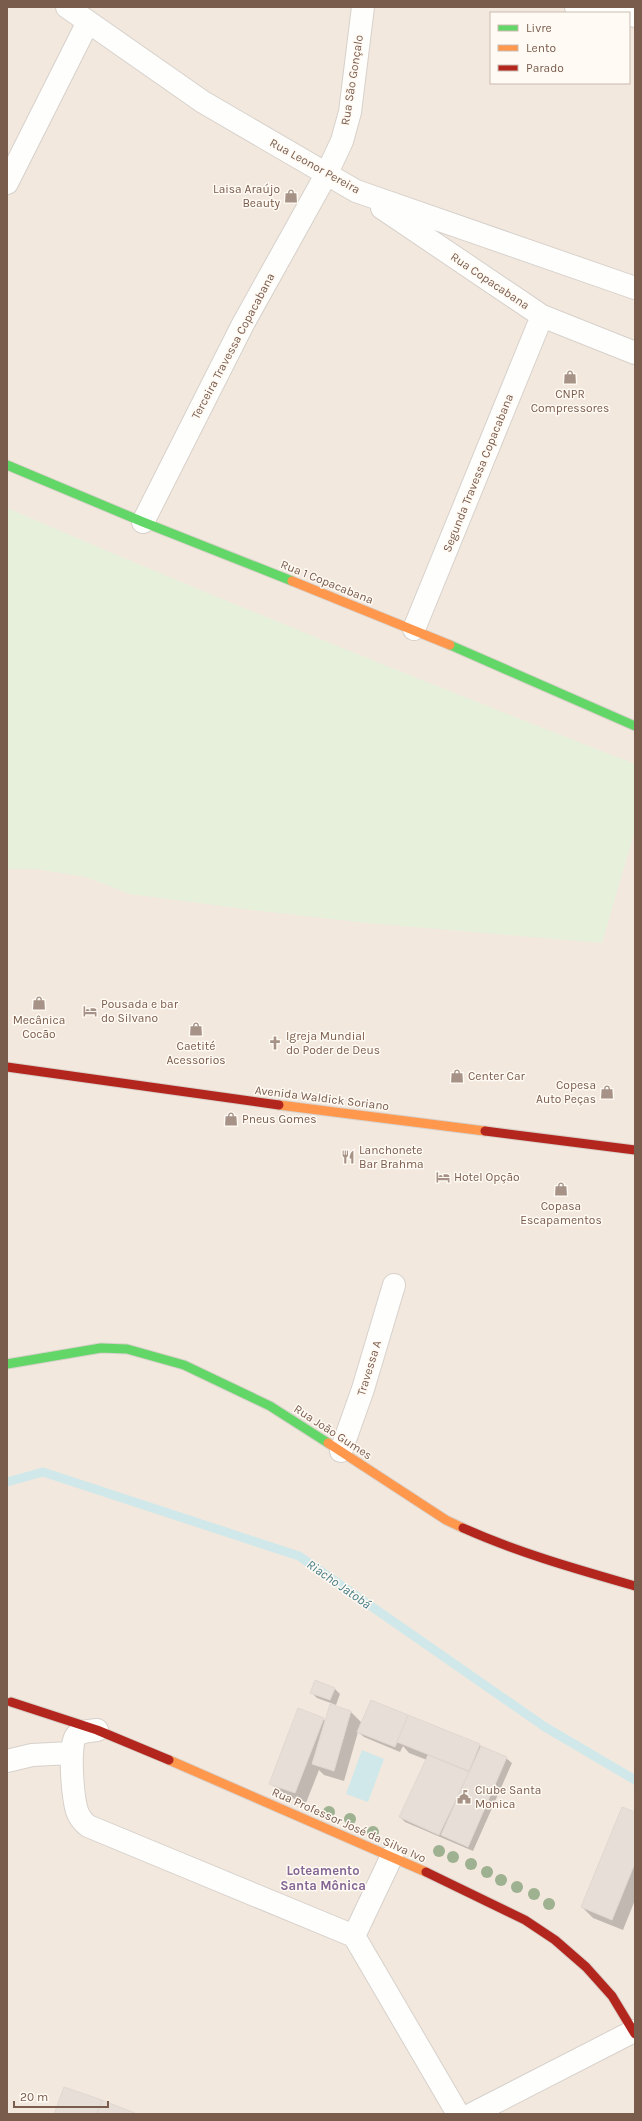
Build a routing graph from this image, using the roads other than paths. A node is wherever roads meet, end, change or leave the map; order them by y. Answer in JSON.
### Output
{"nodes":[{"id":1,"x":67,"y":7,"type":"edge"},
{"id":2,"x":362,"y":7,"type":"edge"},
{"id":3,"x":576,"y":7,"type":"edge"},
{"id":4,"x":608,"y":12,"type":"edge"},
{"id":5,"x":88,"y":22,"type":"junction"},
{"id":6,"x":327,"y":173,"type":"junction"},
{"id":7,"x":7,"y":183,"type":"edge"},
{"id":8,"x":356,"y":191,"type":"junction"},
{"id":9,"x":635,"y":288,"type":"edge"},
{"id":10,"x":542,"y":316,"type":"junction"},
{"id":11,"x":635,"y":352,"type":"edge"},
{"id":12,"x":7,"y":465,"type":"edge"},
{"id":13,"x":143,"y":522,"type":"junction"},
{"id":14,"x":414,"y":629,"type":"junction"},
{"id":15,"x":635,"y":726,"type":"edge"},
{"id":16,"x":7,"y":1067,"type":"edge"},
{"id":17,"x":635,"y":1150,"type":"edge"},
{"id":18,"x":394,"y":1284,"type":"dead end"},
{"id":19,"x":7,"y":1364,"type":"edge"},
{"id":20,"x":341,"y":1451,"type":"junction"},
{"id":21,"x":635,"y":1586,"type":"edge"},
{"id":22,"x":11,"y":1702,"type":"dead end"},
{"id":23,"x":97,"y":1730,"type":"junction"},
{"id":24,"x":71,"y":1753,"type":"junction"},
{"id":25,"x":7,"y":1761,"type":"edge"},
{"id":26,"x":392,"y":1856,"type":"junction"},
{"id":27,"x":354,"y":1936,"type":"junction"},
{"id":28,"x":634,"y":2032,"type":"edge"},
{"id":29,"x":458,"y":2114,"type":"edge"},
{"id":30,"x":472,"y":2114,"type":"edge"}],
"edges":[{"from":1,"to":5,"type":"street","name":"Rua Leonor Pereira"},
{"from":2,"to":6,"type":"street","name":"Rua São Gonçalo"},
{"from":3,"to":4,"type":"street"},
{"from":5,"to":6,"type":"street","name":"Rua Leonor Pereira"},
{"from":5,"to":7,"type":"street"},
{"from":6,"to":8,"type":"street","name":"Rua Leonor Pereira"},
{"from":6,"to":13,"type":"street","name":"Terceira Travessa Copacabana"},
{"from":8,"to":9,"type":"street","name":"Rua Leonor Pereira"},
{"from":8,"to":10,"type":"street","name":"Rua Copacabana"},
{"from":10,"to":11,"type":"street","name":"Rua Copacabana"},
{"from":10,"to":14,"type":"street","name":"Segunda Travessa Copacabana"},
{"from":12,"to":13,"type":"street","name":"Rua 1 Copacabana"},
{"from":13,"to":14,"type":"street","name":"Rua 1 Copacabana"},
{"from":14,"to":15,"type":"street","name":"Rua 1 Copacabana"},
{"from":16,"to":17,"type":"street","name":"Avenida Waldick Soriano"},
{"from":18,"to":20,"type":"street","name":"Travessa A"},
{"from":19,"to":20,"type":"street","name":"Rua João Gumes"},
{"from":20,"to":21,"type":"street","name":"Rua João Gumes"},
{"from":22,"to":23,"type":"street","name":"Rua Professor José da Silva Ivo"},
{"from":23,"to":24,"type":"street"},
{"from":23,"to":26,"type":"street","name":"Rua Professor José da Silva Ivo"},
{"from":24,"to":25,"type":"street"},
{"from":24,"to":27,"type":"street"},
{"from":26,"to":27,"type":"street"},
{"from":26,"to":28,"type":"street","name":"Rua Professor José da Silva Ivo"},
{"from":27,"to":29,"type":"street"},
{"from":28,"to":30,"type":"street"}]}
